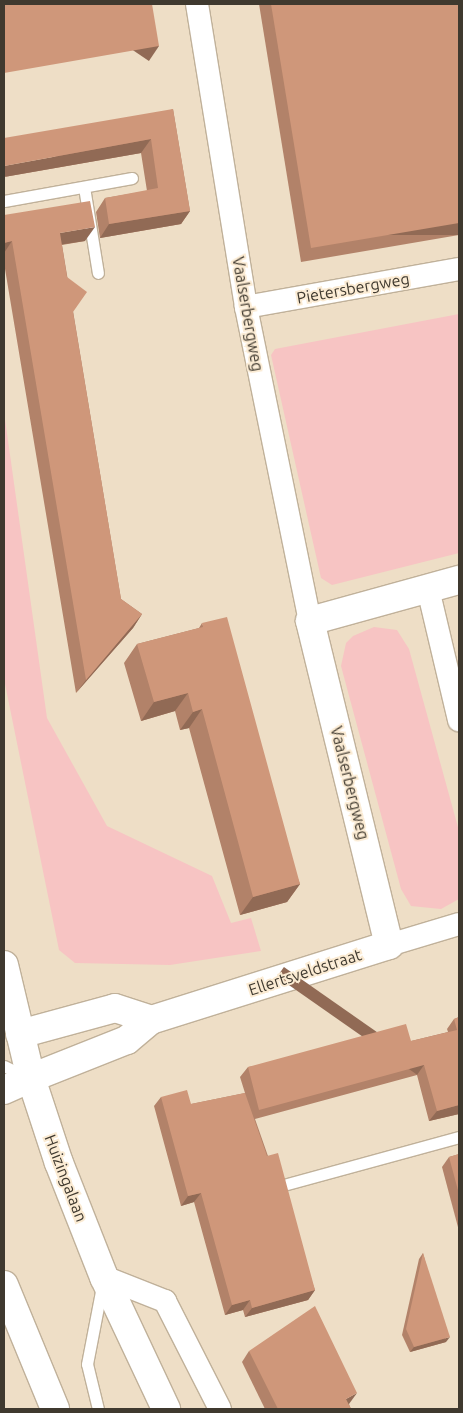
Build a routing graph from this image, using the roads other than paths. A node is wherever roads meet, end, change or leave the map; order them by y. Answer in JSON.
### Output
{"nodes":[{"id":1,"x":197,"y":4,"type":"edge"},
{"id":2,"x":132,"y":178,"type":"dead end"},
{"id":3,"x":84,"y":187,"type":"junction"},
{"id":4,"x":4,"y":201,"type":"edge"},
{"id":5,"x":459,"y":269,"type":"edge"},
{"id":6,"x":98,"y":273,"type":"dead end"},
{"id":7,"x":246,"y":308,"type":"junction"},
{"id":8,"x":459,"y":580,"type":"edge"},
{"id":9,"x":428,"y":589,"type":"junction"},
{"id":10,"x":310,"y":621,"type":"junction"},
{"id":11,"x":459,"y":720,"type":"edge"},
{"id":12,"x":459,"y":924,"type":"edge"},
{"id":13,"x":389,"y":945,"type":"junction"},
{"id":14,"x":4,"y":966,"type":"edge"},
{"id":15,"x":151,"y":1020,"type":"junction"},
{"id":16,"x":12,"y":1038,"type":"edge"},
{"id":17,"x":4,"y":1066,"type":"edge"},
{"id":18,"x":31,"y":1078,"type":"junction"},
{"id":19,"x":4,"y":1090,"type":"edge"},
{"id":20,"x":459,"y":1137,"type":"edge"},
{"id":21,"x":287,"y":1184,"type":"edge"},
{"id":22,"x":104,"y":1277,"type":"junction"},
{"id":23,"x":4,"y":1285,"type":"edge"},
{"id":24,"x":55,"y":1409,"type":"edge"},
{"id":25,"x":98,"y":1409,"type":"edge"},
{"id":26,"x":166,"y":1409,"type":"edge"},
{"id":27,"x":220,"y":1409,"type":"edge"}],
"edges":[{"from":1,"to":7,"type":"street","name":"Vaalserbergweg"},
{"from":2,"to":3,"type":"lane"},
{"from":3,"to":4,"type":"lane"},
{"from":3,"to":6,"type":"lane"},
{"from":5,"to":7,"type":"street","name":"Pietersbergweg"},
{"from":7,"to":10,"type":"street","name":"Vaalserbergweg"},
{"from":8,"to":9,"type":"street"},
{"from":9,"to":10,"type":"street"},
{"from":9,"to":11,"type":"street"},
{"from":10,"to":13,"type":"street","name":"Vaalserbergweg"},
{"from":12,"to":13,"type":"street","name":"Ellertsveldstraat"},
{"from":13,"to":15,"type":"street","name":"Ellertsveldstraat"},
{"from":14,"to":16,"type":"street","name":"Huizingalaan"},
{"from":15,"to":16,"type":"street"},
{"from":15,"to":18,"type":"street","name":"Ellertsveldstraat"},
{"from":16,"to":18,"type":"street","name":"Huizingalaan"},
{"from":17,"to":18,"type":"lane"},
{"from":18,"to":19,"type":"street","name":"Ellertsveldstraat"},
{"from":18,"to":22,"type":"street","name":"Huizingalaan"},
{"from":20,"to":21,"type":"lane"},
{"from":22,"to":25,"type":"lane"},
{"from":22,"to":26,"type":"street","name":"Huizingalaan"},
{"from":22,"to":27,"type":"street"},
{"from":23,"to":24,"type":"street"}]}
